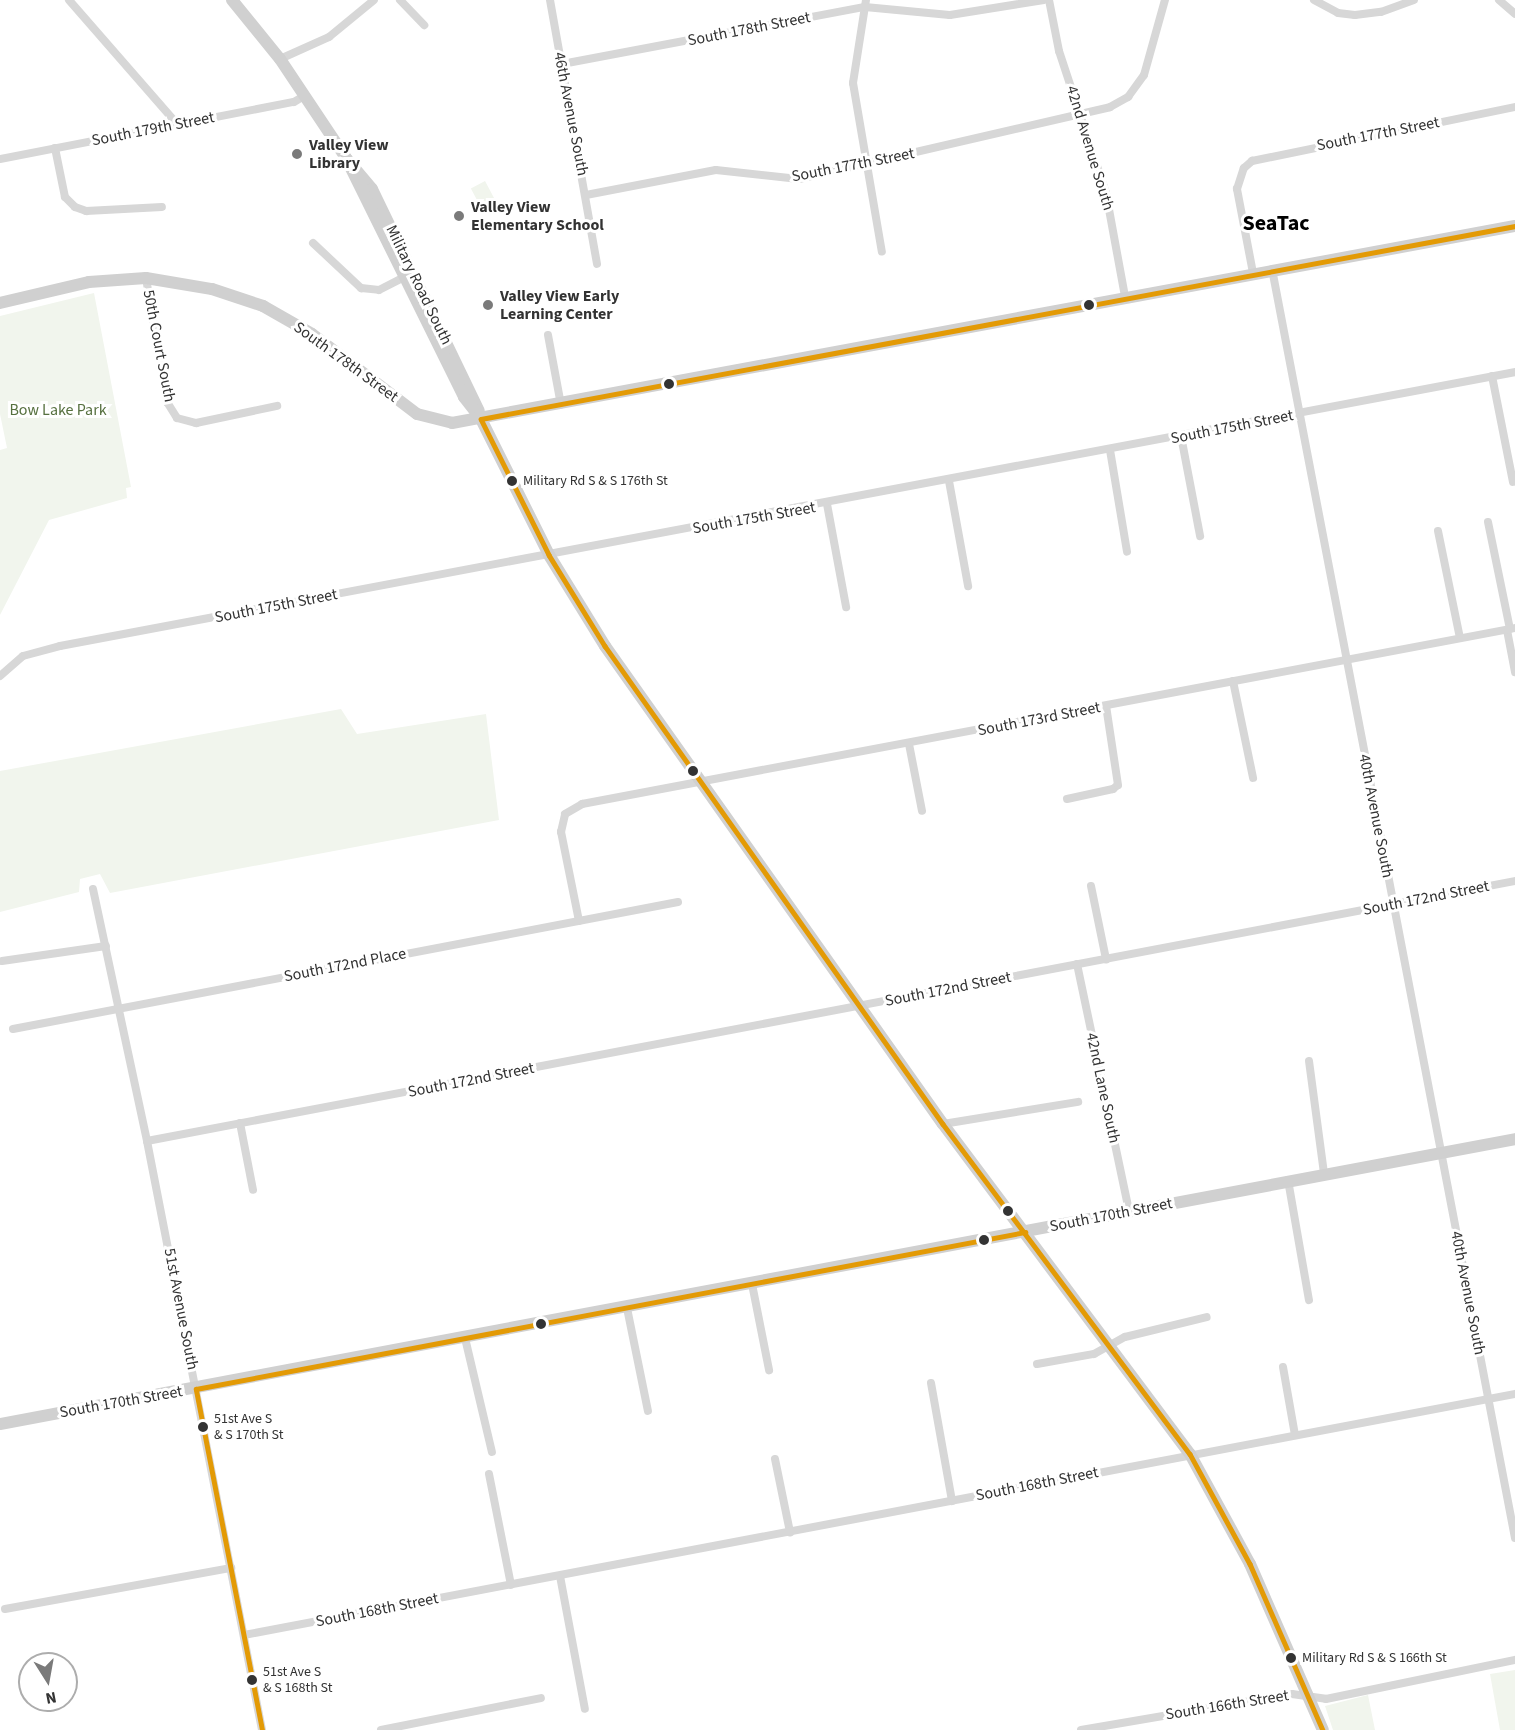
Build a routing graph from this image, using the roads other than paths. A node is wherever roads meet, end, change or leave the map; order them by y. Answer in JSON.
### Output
{"nodes":[{"id":1,"x":69,"y":0,"type":"edge"},
{"id":2,"x":232,"y":0,"type":"edge"},
{"id":3,"x":374,"y":0,"type":"edge"},
{"id":4,"x":400,"y":0,"type":"edge"},
{"id":5,"x":550,"y":0,"type":"edge"},
{"id":6,"x":1044,"y":0,"type":"edge"},
{"id":7,"x":1049,"y":0,"type":"edge"},
{"id":8,"x":1165,"y":0,"type":"edge"},
{"id":9,"x":1314,"y":0,"type":"edge"},
{"id":10,"x":1414,"y":0,"type":"edge"},
{"id":11,"x":1499,"y":0,"type":"edge"},
{"id":12,"x":865,"y":4,"type":"edge"},
{"id":13,"x":1515,"y":14,"type":"edge"},
{"id":14,"x":424,"y":24,"type":"dead end"},
{"id":15,"x":280,"y":59,"type":"junction"},
{"id":16,"x":562,"y":64,"type":"junction"},
{"id":17,"x":304,"y":96,"type":"junction"},
{"id":18,"x":1515,"y":106,"type":"edge"},
{"id":19,"x":1082,"y":116,"type":"junction"},
{"id":20,"x":177,"y":124,"type":"junction"},
{"id":21,"x":55,"y":148,"type":"junction"},
{"id":22,"x":0,"y":159,"type":"edge"},
{"id":23,"x":864,"y":165,"type":"junction"},
{"id":24,"x":586,"y":195,"type":"junction"},
{"id":25,"x":162,"y":207,"type":"dead end"},
{"id":26,"x":1515,"y":226,"type":"edge"},
{"id":27,"x":313,"y":243,"type":"dead end"},
{"id":28,"x":882,"y":252,"type":"dead end"},
{"id":29,"x":597,"y":264,"type":"dead end"},
{"id":30,"x":1272,"y":269,"type":"junction"},
{"id":31,"x":1253,"y":273,"type":"junction"},
{"id":32,"x":408,"y":275,"type":"junction"},
{"id":33,"x":146,"y":278,"type":"junction"},
{"id":34,"x":1125,"y":297,"type":"junction"},
{"id":35,"x":0,"y":303,"type":"edge"},
{"id":36,"x":548,"y":335,"type":"dead end"},
{"id":37,"x":1515,"y":372,"type":"edge"},
{"id":38,"x":1492,"y":376,"type":"junction"},
{"id":39,"x":561,"y":405,"type":"junction"},
{"id":40,"x":277,"y":406,"type":"dead end"},
{"id":41,"x":1300,"y":414,"type":"junction"},
{"id":42,"x":481,"y":419,"type":"junction"},
{"id":43,"x":1181,"y":436,"type":"junction"},
{"id":44,"x":1110,"y":450,"type":"junction"},
{"id":45,"x":949,"y":481,"type":"junction"},
{"id":46,"x":1513,"y":483,"type":"dead end"},
{"id":47,"x":827,"y":504,"type":"junction"},
{"id":48,"x":1488,"y":522,"type":"dead end"},
{"id":49,"x":1438,"y":531,"type":"dead end"},
{"id":50,"x":1200,"y":536,"type":"dead end"},
{"id":51,"x":1127,"y":552,"type":"dead end"},
{"id":52,"x":549,"y":555,"type":"junction"},
{"id":53,"x":968,"y":586,"type":"dead end"},
{"id":54,"x":846,"y":607,"type":"dead end"},
{"id":55,"x":1511,"y":629,"type":"edge"},
{"id":56,"x":1460,"y":638,"type":"junction"},
{"id":57,"x":1347,"y":659,"type":"junction"},
{"id":58,"x":1515,"y":672,"type":"edge"},
{"id":59,"x":0,"y":676,"type":"edge"},
{"id":60,"x":1233,"y":681,"type":"junction"},
{"id":61,"x":1106,"y":706,"type":"junction"},
{"id":62,"x":909,"y":744,"type":"junction"},
{"id":63,"x":1253,"y":778,"type":"dead end"},
{"id":64,"x":702,"y":783,"type":"junction"},
{"id":65,"x":1067,"y":799,"type":"dead end"},
{"id":66,"x":922,"y":811,"type":"dead end"},
{"id":67,"x":1515,"y":881,"type":"edge"},
{"id":68,"x":1091,"y":886,"type":"dead end"},
{"id":69,"x":93,"y":889,"type":"dead end"},
{"id":70,"x":678,"y":902,"type":"dead end"},
{"id":71,"x":1392,"y":903,"type":"junction"},
{"id":72,"x":579,"y":921,"type":"junction"},
{"id":73,"x":106,"y":946,"type":"junction"},
{"id":74,"x":1106,"y":959,"type":"junction"},
{"id":75,"x":2,"y":961,"type":"dead end"},
{"id":76,"x":1077,"y":964,"type":"junction"},
{"id":77,"x":861,"y":1006,"type":"junction"},
{"id":78,"x":120,"y":1008,"type":"junction"},
{"id":79,"x":13,"y":1029,"type":"dead end"},
{"id":80,"x":1309,"y":1061,"type":"dead end"},
{"id":81,"x":1078,"y":1102,"type":"dead end"},
{"id":82,"x":240,"y":1123,"type":"junction"},
{"id":83,"x":943,"y":1124,"type":"junction"},
{"id":84,"x":1515,"y":1139,"type":"edge"},
{"id":85,"x":147,"y":1141,"type":"junction"},
{"id":86,"x":1440,"y":1153,"type":"junction"},
{"id":87,"x":1324,"y":1174,"type":"junction"},
{"id":88,"x":1287,"y":1180,"type":"junction"},
{"id":89,"x":253,"y":1191,"type":"dead end"},
{"id":90,"x":1129,"y":1211,"type":"junction"},
{"id":91,"x":1025,"y":1232,"type":"junction"},
{"id":92,"x":752,"y":1284,"type":"junction"},
{"id":93,"x":1309,"y":1300,"type":"dead end"},
{"id":94,"x":627,"y":1308,"type":"junction"},
{"id":95,"x":1207,"y":1317,"type":"dead end"},
{"id":96,"x":465,"y":1338,"type":"junction"},
{"id":97,"x":1109,"y":1347,"type":"junction"},
{"id":98,"x":1037,"y":1364,"type":"dead end"},
{"id":99,"x":1283,"y":1367,"type":"dead end"},
{"id":100,"x":769,"y":1370,"type":"dead end"},
{"id":101,"x":931,"y":1383,"type":"dead end"},
{"id":102,"x":196,"y":1389,"type":"junction"},
{"id":103,"x":1515,"y":1394,"type":"edge"},
{"id":104,"x":1489,"y":1398,"type":"junction"},
{"id":105,"x":648,"y":1411,"type":"dead end"},
{"id":106,"x":0,"y":1424,"type":"edge"},
{"id":107,"x":1295,"y":1435,"type":"junction"},
{"id":108,"x":492,"y":1452,"type":"dead end"},
{"id":109,"x":1190,"y":1454,"type":"junction"},
{"id":110,"x":775,"y":1460,"type":"dead end"},
{"id":111,"x":489,"y":1474,"type":"dead end"},
{"id":112,"x":952,"y":1501,"type":"junction"},
{"id":113,"x":790,"y":1532,"type":"junction"},
{"id":114,"x":1515,"y":1538,"type":"edge"},
{"id":115,"x":231,"y":1568,"type":"junction"},
{"id":116,"x":560,"y":1576,"type":"junction"},
{"id":117,"x":511,"y":1585,"type":"junction"},
{"id":118,"x":5,"y":1609,"type":"dead end"},
{"id":119,"x":244,"y":1635,"type":"junction"},
{"id":120,"x":1515,"y":1660,"type":"edge"},
{"id":121,"x":1308,"y":1697,"type":"junction"},
{"id":122,"x":541,"y":1698,"type":"dead end"},
{"id":123,"x":585,"y":1709,"type":"dead end"},
{"id":124,"x":262,"y":1730,"type":"edge"},
{"id":125,"x":381,"y":1730,"type":"edge"},
{"id":126,"x":1081,"y":1730,"type":"edge"},
{"id":127,"x":1323,"y":1730,"type":"edge"}],
"edges":[{"from":1,"to":20,"type":"street"},
{"from":2,"to":15,"type":"street","name":"Military Road South"},
{"from":3,"to":15,"type":"street"},
{"from":4,"to":14,"type":"street"},
{"from":5,"to":16,"type":"street","name":"46th Avenue South"},
{"from":6,"to":12,"type":"street","name":"South 178th Street"},
{"from":7,"to":19,"type":"street","name":"42nd Avenue South"},
{"from":8,"to":19,"type":"street","name":"South 177th Street"},
{"from":9,"to":10,"type":"street"},
{"from":11,"to":13,"type":"street"},
{"from":12,"to":16,"type":"street","name":"South 178th Street"},
{"from":12,"to":23,"type":"street"},
{"from":15,"to":17,"type":"street","name":"Military Road South"},
{"from":16,"to":24,"type":"street","name":"46th Avenue South"},
{"from":17,"to":20,"type":"street","name":"South 179th Street"},
{"from":17,"to":32,"type":"street","name":"Military Road South"},
{"from":18,"to":31,"type":"street","name":"South 177th Street"},
{"from":19,"to":23,"type":"street","name":"South 177th Street"},
{"from":19,"to":34,"type":"street","name":"42nd Avenue South"},
{"from":20,"to":21,"type":"street","name":"South 179th Street"},
{"from":21,"to":22,"type":"street","name":"South 179th Street"},
{"from":21,"to":25,"type":"street"},
{"from":23,"to":24,"type":"street","name":"South 177th Street"},
{"from":23,"to":28,"type":"street"},
{"from":24,"to":29,"type":"street","name":"46th Avenue South"},
{"from":26,"to":30,"type":"street","name":"South 178th Street"},
{"from":27,"to":32,"type":"street"},
{"from":30,"to":31,"type":"street","name":"South 178th Street"},
{"from":30,"to":41,"type":"street","name":"40th Avenue South"},
{"from":31,"to":34,"type":"street","name":"South 178th Street"},
{"from":32,"to":42,"type":"street","name":"Military Road South"},
{"from":33,"to":35,"type":"street","name":"South 178th Street"},
{"from":33,"to":40,"type":"street","name":"50th Court South"},
{"from":33,"to":42,"type":"street","name":"South 178th Street"},
{"from":34,"to":39,"type":"street","name":"South 178th Street"},
{"from":36,"to":39,"type":"street"},
{"from":37,"to":38,"type":"street","name":"South 175th Street"},
{"from":38,"to":41,"type":"street","name":"South 175th Street"},
{"from":38,"to":46,"type":"street"},
{"from":39,"to":42,"type":"street","name":"South 178th Street"},
{"from":41,"to":43,"type":"street","name":"South 175th Street"},
{"from":41,"to":57,"type":"street","name":"40th Avenue South"},
{"from":42,"to":52,"type":"street","name":"Military Road South"},
{"from":43,"to":44,"type":"street","name":"South 175th Street"},
{"from":43,"to":50,"type":"street"},
{"from":44,"to":45,"type":"street","name":"South 175th Street"},
{"from":44,"to":51,"type":"street"},
{"from":45,"to":47,"type":"street","name":"South 175th Street"},
{"from":45,"to":53,"type":"street"},
{"from":47,"to":52,"type":"street","name":"South 175th Street"},
{"from":47,"to":54,"type":"street"},
{"from":48,"to":55,"type":"street"},
{"from":49,"to":56,"type":"street"},
{"from":52,"to":59,"type":"street","name":"South 175th Street"},
{"from":52,"to":64,"type":"street","name":"Military Road South"},
{"from":55,"to":56,"type":"street","name":"South 173rd Street"},
{"from":55,"to":58,"type":"street"},
{"from":56,"to":57,"type":"street","name":"South 173rd Street"},
{"from":57,"to":60,"type":"street","name":"South 173rd Street"},
{"from":57,"to":71,"type":"street","name":"40th Avenue South"},
{"from":60,"to":61,"type":"street","name":"South 173rd Street"},
{"from":60,"to":63,"type":"street"},
{"from":61,"to":62,"type":"street","name":"South 173rd Street"},
{"from":61,"to":65,"type":"street"},
{"from":62,"to":64,"type":"street","name":"South 173rd Street"},
{"from":62,"to":66,"type":"street"},
{"from":64,"to":72,"type":"street","name":"South 173rd Street"},
{"from":64,"to":77,"type":"street","name":"Military Road South"},
{"from":67,"to":71,"type":"street","name":"South 172nd Street"},
{"from":68,"to":74,"type":"street"},
{"from":69,"to":73,"type":"street","name":"51st Avenue South"},
{"from":70,"to":72,"type":"street","name":"South 172nd Place"},
{"from":71,"to":74,"type":"street","name":"South 172nd Street"},
{"from":71,"to":86,"type":"street","name":"40th Avenue South"},
{"from":72,"to":78,"type":"street","name":"South 172nd Place"},
{"from":73,"to":75,"type":"street"},
{"from":73,"to":78,"type":"street","name":"51st Avenue South"},
{"from":74,"to":76,"type":"street","name":"South 172nd Street"},
{"from":76,"to":77,"type":"street","name":"South 172nd Street"},
{"from":76,"to":90,"type":"street","name":"42nd Lane South"},
{"from":77,"to":82,"type":"street","name":"South 172nd Street"},
{"from":77,"to":83,"type":"street","name":"Military Road South"},
{"from":78,"to":79,"type":"street","name":"South 172nd Place"},
{"from":78,"to":85,"type":"street","name":"51st Avenue South"},
{"from":80,"to":87,"type":"street"},
{"from":81,"to":83,"type":"street"},
{"from":82,"to":85,"type":"street","name":"South 172nd Street"},
{"from":82,"to":89,"type":"street"},
{"from":83,"to":91,"type":"street","name":"Military Road South"},
{"from":84,"to":86,"type":"street","name":"South 170th Street"},
{"from":85,"to":102,"type":"street","name":"51st Avenue South"},
{"from":86,"to":87,"type":"street","name":"South 170th Street"},
{"from":86,"to":104,"type":"street","name":"40th Avenue South"},
{"from":87,"to":88,"type":"street","name":"South 170th Street"},
{"from":88,"to":90,"type":"street","name":"South 170th Street"},
{"from":88,"to":93,"type":"street"},
{"from":90,"to":91,"type":"street","name":"South 170th Street"},
{"from":91,"to":92,"type":"street","name":"South 170th Street"},
{"from":91,"to":97,"type":"street","name":"Military Road South"},
{"from":92,"to":94,"type":"street","name":"South 170th Street"},
{"from":92,"to":100,"type":"street"},
{"from":94,"to":96,"type":"street","name":"South 170th Street"},
{"from":94,"to":105,"type":"street"},
{"from":95,"to":97,"type":"street"},
{"from":96,"to":102,"type":"street","name":"South 170th Street"},
{"from":96,"to":108,"type":"street"},
{"from":97,"to":98,"type":"street"},
{"from":97,"to":109,"type":"street","name":"Military Road South"},
{"from":99,"to":107,"type":"street"},
{"from":101,"to":112,"type":"street"},
{"from":102,"to":106,"type":"street","name":"South 170th Street"},
{"from":102,"to":115,"type":"street","name":"51st Avenue South"},
{"from":103,"to":104,"type":"street","name":"South 168th Street"},
{"from":104,"to":107,"type":"street","name":"South 168th Street"},
{"from":104,"to":114,"type":"street","name":"40th Avenue South"},
{"from":107,"to":109,"type":"street","name":"South 168th Street"},
{"from":109,"to":112,"type":"street","name":"South 168th Street"},
{"from":109,"to":121,"type":"street","name":"Military Road South"},
{"from":110,"to":113,"type":"street"},
{"from":111,"to":117,"type":"street"},
{"from":112,"to":113,"type":"street","name":"South 168th Street"},
{"from":113,"to":116,"type":"street","name":"South 168th Street"},
{"from":115,"to":118,"type":"street"},
{"from":115,"to":119,"type":"street","name":"51st Avenue South"},
{"from":116,"to":117,"type":"street","name":"South 168th Street"},
{"from":116,"to":123,"type":"street"},
{"from":117,"to":119,"type":"street","name":"South 168th Street"},
{"from":119,"to":124,"type":"street","name":"51st Avenue South"},
{"from":120,"to":121,"type":"street","name":"South 166th Street"},
{"from":121,"to":126,"type":"street","name":"South 166th Street"},
{"from":121,"to":127,"type":"street","name":"Military Road South"},
{"from":122,"to":125,"type":"street"}]}
